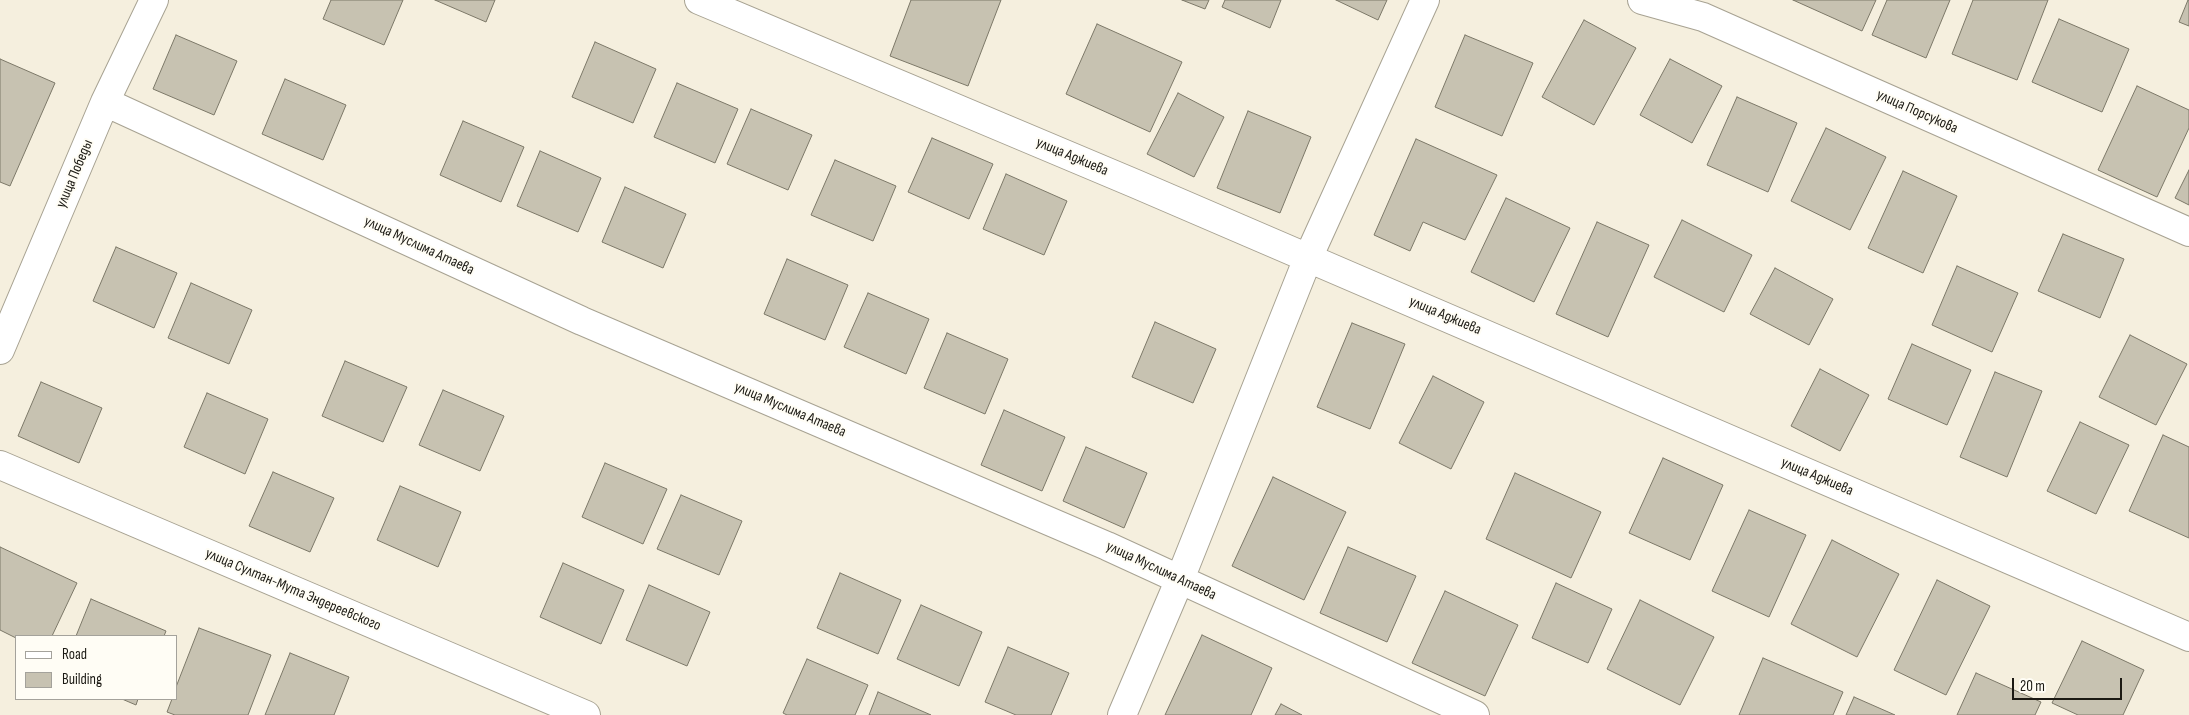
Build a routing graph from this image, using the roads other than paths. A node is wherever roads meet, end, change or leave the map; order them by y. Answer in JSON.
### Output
{"nodes":[{"id":1,"x":154,"y":0,"type":"edge"},
{"id":2,"x":699,"y":0,"type":"edge"},
{"id":3,"x":1425,"y":0,"type":"edge"},
{"id":4,"x":1642,"y":0,"type":"edge"},
{"id":5,"x":105,"y":102,"type":"junction"},
{"id":6,"x":2189,"y":232,"type":"edge"},
{"id":7,"x":1308,"y":258,"type":"junction"},
{"id":8,"x":7,"y":314,"type":"edge"},
{"id":9,"x":0,"y":350,"type":"edge"},
{"id":10,"x":0,"y":466,"type":"edge"},
{"id":11,"x":1180,"y":579,"type":"junction"},
{"id":12,"x":2189,"y":637,"type":"edge"},
{"id":13,"x":586,"y":715,"type":"edge"},
{"id":14,"x":1122,"y":715,"type":"edge"},
{"id":15,"x":1475,"y":715,"type":"edge"}],
"edges":[{"from":1,"to":5,"type":"street","name":"улица Победы"},
{"from":2,"to":7,"type":"street","name":"улица Аджиева"},
{"from":3,"to":7,"type":"street"},
{"from":4,"to":6,"type":"street","name":"улица Порсукова"},
{"from":5,"to":8,"type":"street","name":"улица Победы"},
{"from":5,"to":11,"type":"street","name":"улица Муслима Атаева"},
{"from":7,"to":11,"type":"street"},
{"from":7,"to":12,"type":"street","name":"улица Аджиева"},
{"from":8,"to":9,"type":"street","name":"улица Победы"},
{"from":10,"to":13,"type":"street","name":"улица Султан-Мута Эндереевского"},
{"from":11,"to":14,"type":"street"},
{"from":11,"to":15,"type":"street","name":"улица Муслима Атаева"}]}
